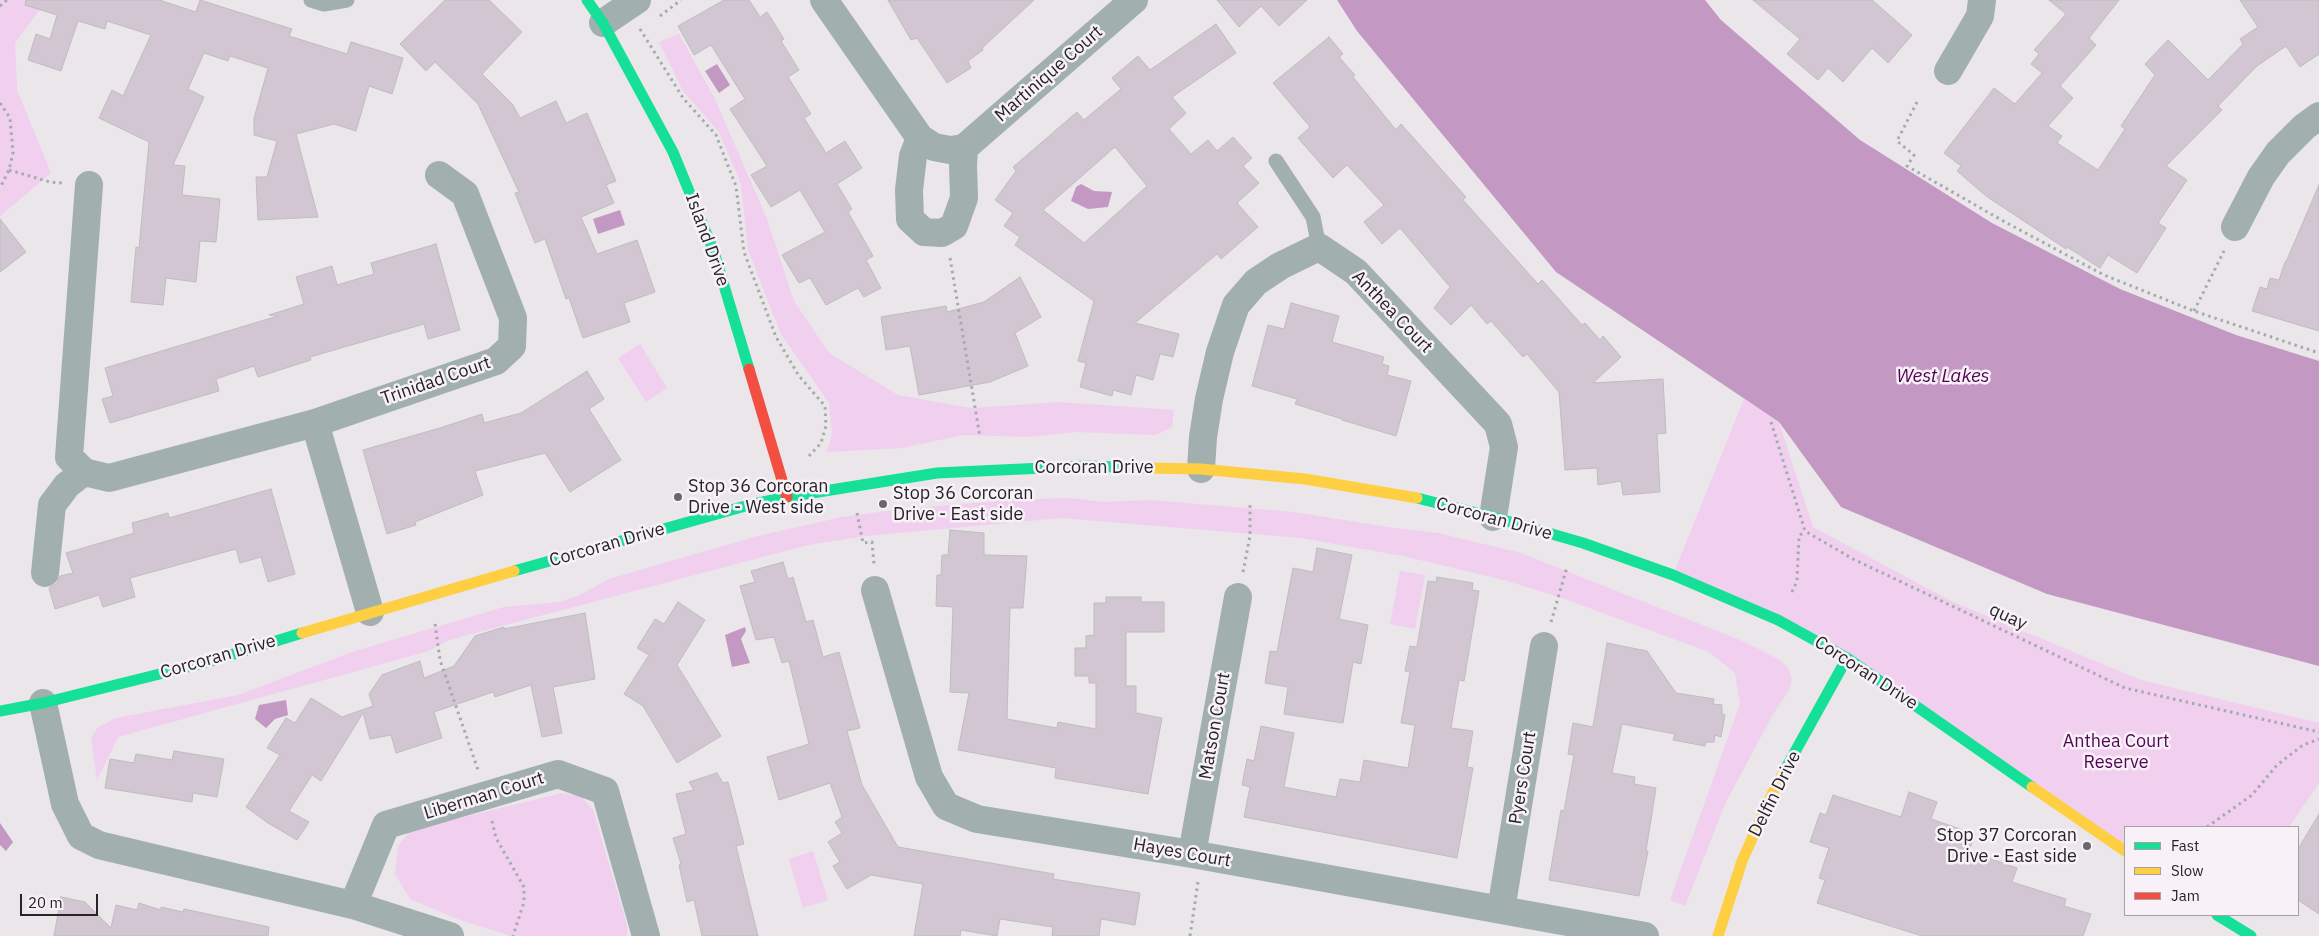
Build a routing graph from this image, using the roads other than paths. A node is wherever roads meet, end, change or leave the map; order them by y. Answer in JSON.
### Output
{"nodes":[{"id":1,"x":311,"y":0,"type":"edge"},
{"id":2,"x":348,"y":0,"type":"edge"},
{"id":3,"x":587,"y":0,"type":"edge"},
{"id":4,"x":824,"y":0,"type":"edge"},
{"id":5,"x":1134,"y":0,"type":"edge"},
{"id":6,"x":1982,"y":0,"type":"edge"},
{"id":7,"x":632,"y":4,"type":"edge"},
{"id":8,"x":603,"y":23,"type":"junction"},
{"id":9,"x":1948,"y":71,"type":"dead end"},
{"id":10,"x":2319,"y":116,"type":"edge"},
{"id":11,"x":920,"y":138,"type":"junction"},
{"id":12,"x":964,"y":148,"type":"junction"},
{"id":13,"x":1276,"y":160,"type":"dead end"},
{"id":14,"x":439,"y":175,"type":"dead end"},
{"id":15,"x":89,"y":185,"type":"road end"},
{"id":16,"x":2235,"y":227,"type":"road end"},
{"id":17,"x":1319,"y":247,"type":"junction"},
{"id":18,"x":315,"y":423,"type":"junction"},
{"id":19,"x":1201,"y":469,"type":"junction"},
{"id":20,"x":84,"y":472,"type":"junction"},
{"id":21,"x":787,"y":497,"type":"junction"},
{"id":22,"x":1493,"y":517,"type":"junction"},
{"id":23,"x":45,"y":574,"type":"dead end"},
{"id":24,"x":875,"y":590,"type":"road end"},
{"id":25,"x":1238,"y":597,"type":"road end"},
{"id":26,"x":370,"y":612,"type":"junction"},
{"id":27,"x":1544,"y":646,"type":"road end"},
{"id":28,"x":1847,"y":658,"type":"junction"},
{"id":29,"x":43,"y":703,"type":"junction"},
{"id":30,"x":0,"y":711,"type":"edge"},
{"id":31,"x":2124,"y":850,"type":"edge"},
{"id":32,"x":1192,"y":854,"type":"junction"},
{"id":33,"x":353,"y":905,"type":"junction"},
{"id":34,"x":1501,"y":910,"type":"junction"},
{"id":35,"x":2219,"y":916,"type":"edge"},
{"id":36,"x":450,"y":936,"type":"edge"},
{"id":37,"x":646,"y":936,"type":"edge"},
{"id":38,"x":1645,"y":936,"type":"edge"},
{"id":39,"x":1718,"y":936,"type":"edge"},
{"id":40,"x":2251,"y":936,"type":"edge"}],
"edges":[{"from":1,"to":2,"type":"lane"},
{"from":3,"to":8,"type":"street","name":"Island Drive"},
{"from":4,"to":11,"type":"street"},
{"from":5,"to":12,"type":"street","name":"Martinique Court"},
{"from":6,"to":9,"type":"street"},
{"from":7,"to":8,"type":"street"},
{"from":8,"to":21,"type":"street","name":"Island Drive"},
{"from":10,"to":16,"type":"street"},
{"from":11,"to":12,"type":"street"},
{"from":11,"to":12,"type":"street"},
{"from":13,"to":17,"type":"lane"},
{"from":14,"to":18,"type":"street","name":"Trinidad Court"},
{"from":15,"to":20,"type":"street"},
{"from":17,"to":19,"type":"street"},
{"from":17,"to":22,"type":"street","name":"Anthea Court"},
{"from":18,"to":20,"type":"street","name":"Trinidad Court"},
{"from":18,"to":26,"type":"street"},
{"from":19,"to":21,"type":"street","name":"Corcoran Drive"},
{"from":19,"to":22,"type":"street","name":"Corcoran Drive"},
{"from":20,"to":23,"type":"street"},
{"from":21,"to":26,"type":"street","name":"Corcoran Drive"},
{"from":22,"to":28,"type":"street","name":"Corcoran Drive"},
{"from":24,"to":32,"type":"street","name":"Hayes Court"},
{"from":25,"to":32,"type":"street","name":"Matson Court"},
{"from":26,"to":29,"type":"street","name":"Corcoran Drive"},
{"from":27,"to":34,"type":"street","name":"Pyers Court"},
{"from":28,"to":31,"type":"street","name":"Corcoran Drive"},
{"from":28,"to":39,"type":"street","name":"Delfin Drive"},
{"from":29,"to":30,"type":"street","name":"Corcoran Drive"},
{"from":29,"to":33,"type":"street"},
{"from":32,"to":34,"type":"street","name":"Hayes Court"},
{"from":33,"to":36,"type":"street"},
{"from":33,"to":37,"type":"street","name":"Liberman Court"},
{"from":34,"to":38,"type":"street","name":"Hayes Court"},
{"from":35,"to":40,"type":"street"}]}
